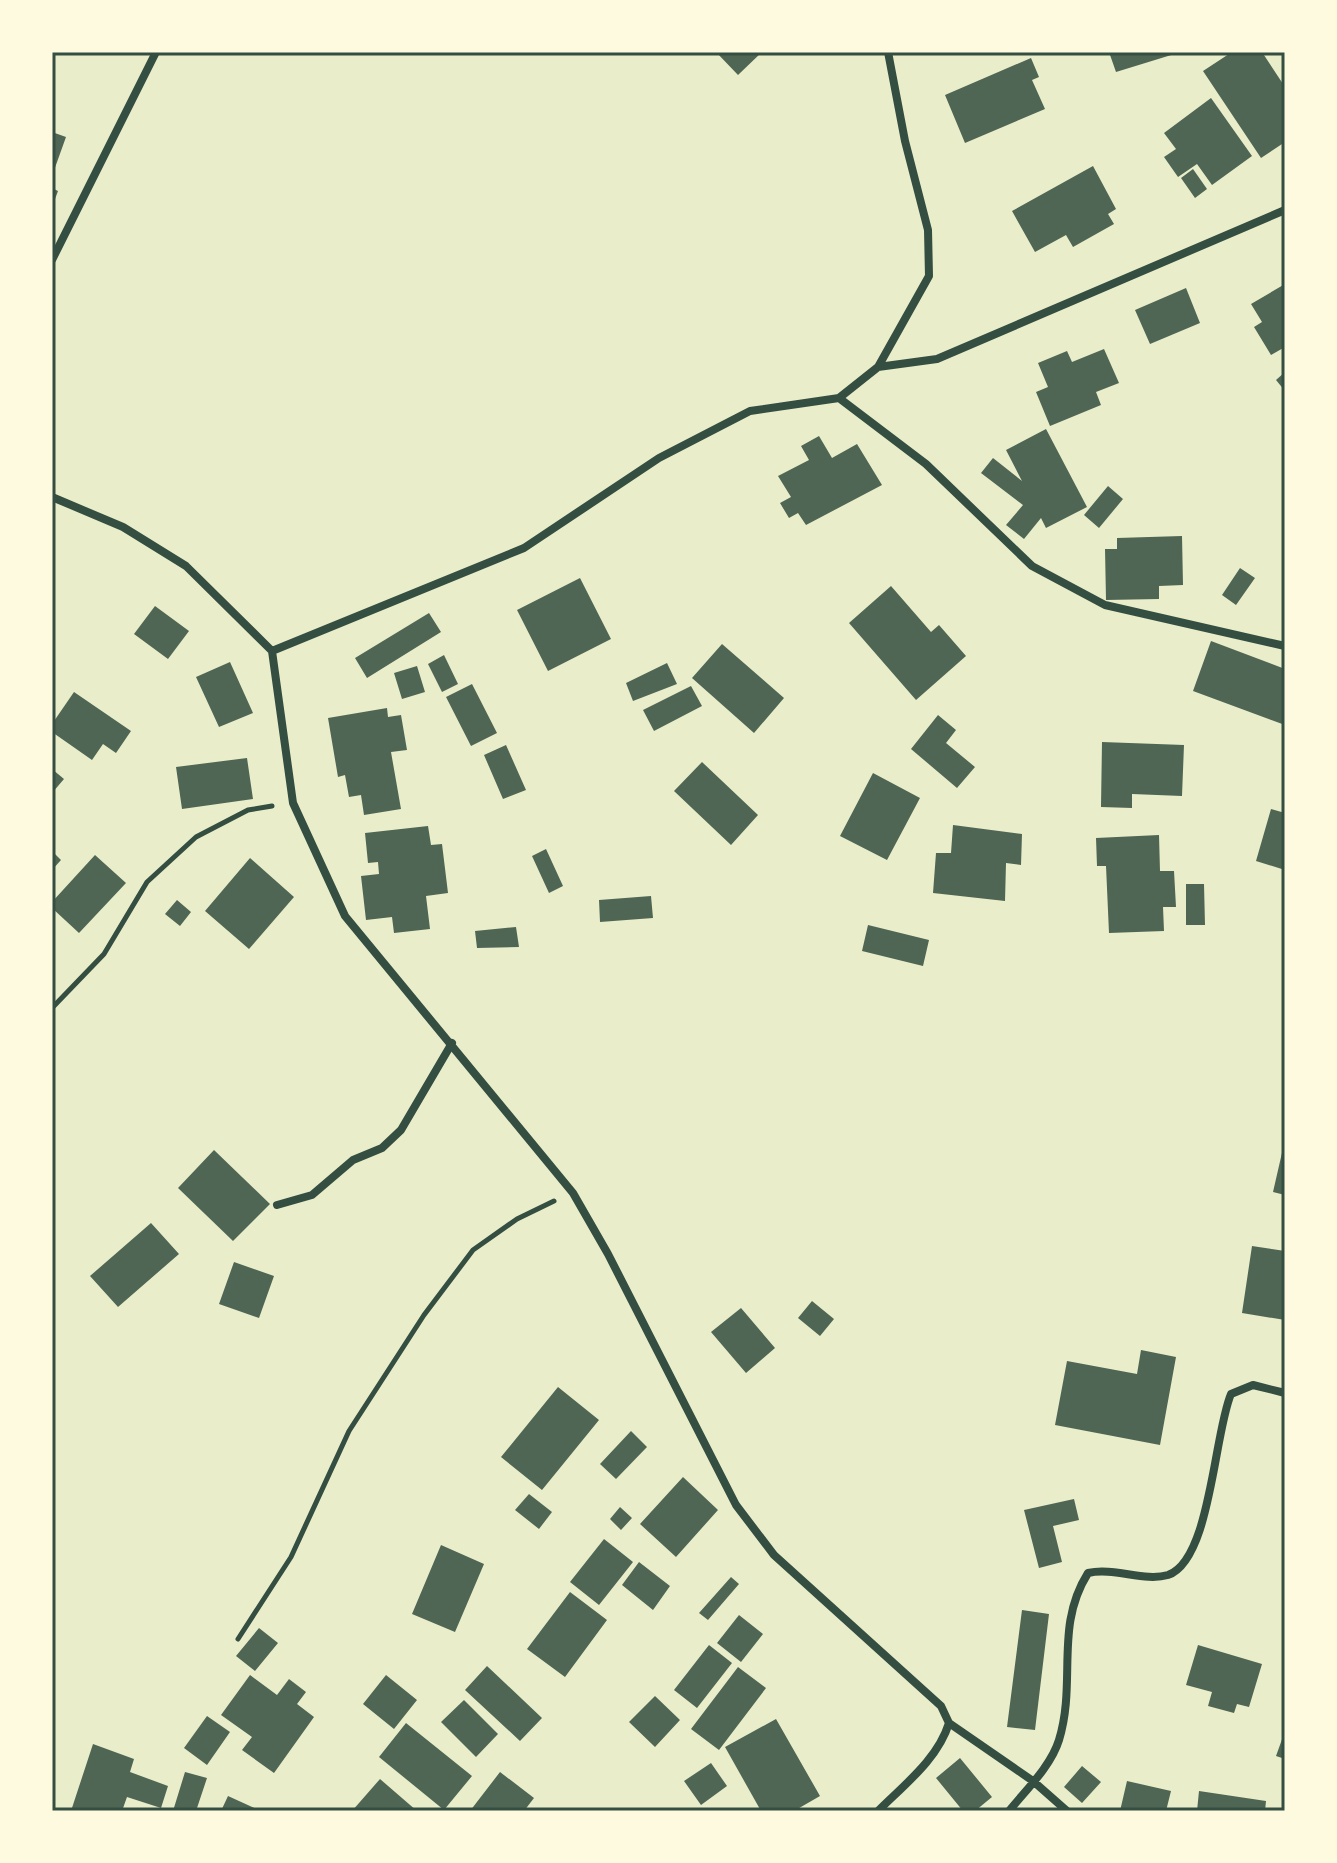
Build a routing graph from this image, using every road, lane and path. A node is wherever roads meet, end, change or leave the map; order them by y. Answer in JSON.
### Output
{"nodes":[{"id":1,"x":156,"y":52,"type":"edge"},
{"id":2,"x":888,"y":52,"type":"edge"},
{"id":3,"x":1285,"y":210,"type":"edge"},
{"id":4,"x":52,"y":260,"type":"edge"},
{"id":5,"x":878,"y":367,"type":"junction"},
{"id":6,"x":839,"y":398,"type":"junction"},
{"id":7,"x":52,"y":497,"type":"edge"},
{"id":8,"x":1285,"y":646,"type":"edge"},
{"id":9,"x":272,"y":651,"type":"junction"},
{"id":10,"x":293,"y":803,"type":"junction"},
{"id":11,"x":52,"y":1008,"type":"edge"},
{"id":12,"x":452,"y":1043,"type":"junction"},
{"id":13,"x":573,"y":1193,"type":"junction"},
{"id":14,"x":277,"y":1205,"type":"dead end"},
{"id":15,"x":1285,"y":1393,"type":"edge"},
{"id":16,"x":238,"y":1639,"type":"dead end"},
{"id":17,"x":949,"y":1723,"type":"junction"},
{"id":18,"x":1033,"y":1781,"type":"junction"},
{"id":19,"x":878,"y":1811,"type":"edge"},
{"id":20,"x":1009,"y":1811,"type":"edge"},
{"id":21,"x":1067,"y":1811,"type":"edge"}],
"edges":[{"from":1,"to":4,"type":"street"},
{"from":2,"to":5,"type":"street"},
{"from":3,"to":5,"type":"street"},
{"from":5,"to":6,"type":"street"},
{"from":6,"to":8,"type":"street"},
{"from":6,"to":9,"type":"street"},
{"from":7,"to":9,"type":"street"},
{"from":9,"to":10,"type":"street"},
{"from":10,"to":11,"type":"path"},
{"from":10,"to":12,"type":"street"},
{"from":12,"to":13,"type":"street"},
{"from":12,"to":14,"type":"street"},
{"from":13,"to":16,"type":"path"},
{"from":13,"to":17,"type":"street"},
{"from":15,"to":18,"type":"street"},
{"from":17,"to":18,"type":"street"},
{"from":17,"to":19,"type":"street"},
{"from":18,"to":20,"type":"street"},
{"from":18,"to":21,"type":"street"}]}
